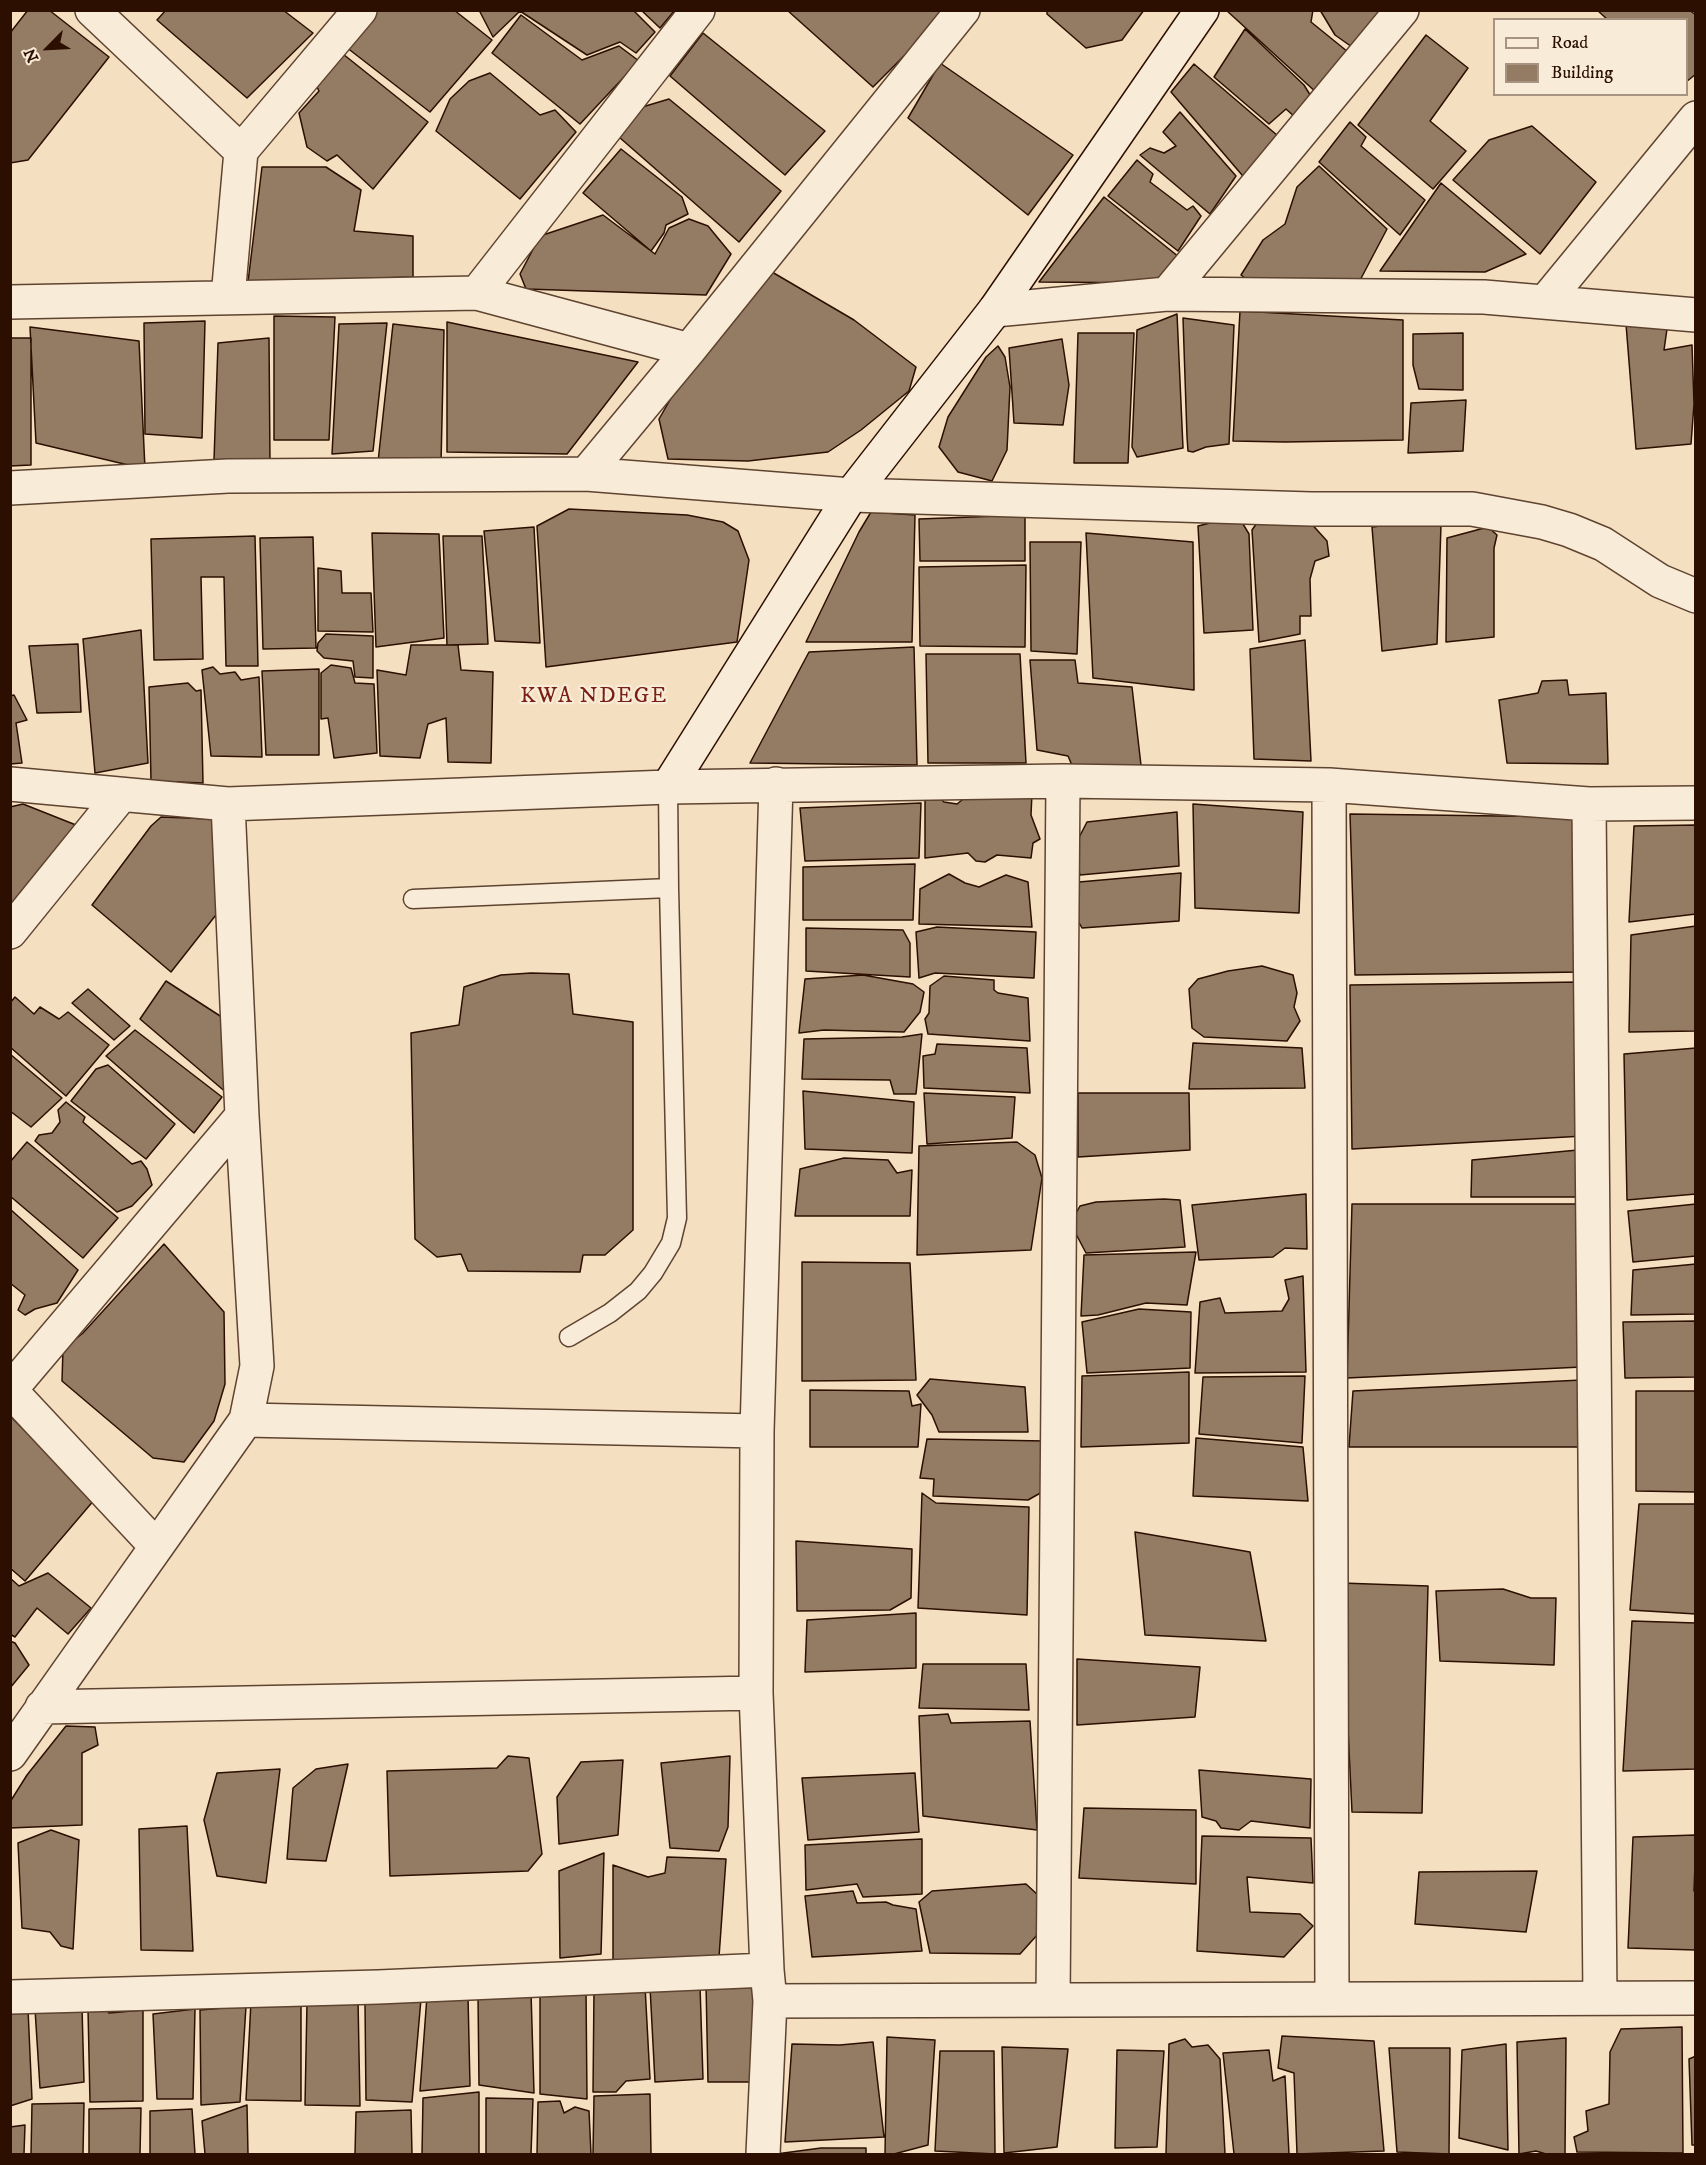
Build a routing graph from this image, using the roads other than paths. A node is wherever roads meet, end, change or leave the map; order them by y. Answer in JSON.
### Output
{"nodes":[{"id":1,"x":92,"y":10,"type":"edge"},
{"id":2,"x":360,"y":10,"type":"edge"},
{"id":3,"x":698,"y":10,"type":"edge"},
{"id":4,"x":963,"y":10,"type":"edge"},
{"id":5,"x":1202,"y":10,"type":"edge"},
{"id":6,"x":1402,"y":10,"type":"edge"},
{"id":7,"x":1695,"y":118,"type":"edge"},
{"id":8,"x":241,"y":151,"type":"junction"},
{"id":9,"x":477,"y":292,"type":"junction"},
{"id":10,"x":1167,"y":294,"type":"junction"},
{"id":11,"x":228,"y":297,"type":"junction"},
{"id":12,"x":10,"y":302,"type":"edge"},
{"id":13,"x":1545,"y":302,"type":"junction"},
{"id":14,"x":995,"y":310,"type":"junction"},
{"id":15,"x":1695,"y":315,"type":"edge"},
{"id":16,"x":689,"y":350,"type":"junction"},
{"id":17,"x":586,"y":474,"type":"junction"},
{"id":18,"x":10,"y":488,"type":"edge"},
{"id":19,"x":851,"y":495,"type":"junction"},
{"id":20,"x":1695,"y":596,"type":"edge"},
{"id":21,"x":1063,"y":781,"type":"junction"},
{"id":22,"x":10,"y":784,"type":"edge"},
{"id":23,"x":776,"y":784,"type":"junction"},
{"id":24,"x":1329,"y":785,"type":"junction"},
{"id":25,"x":668,"y":787,"type":"junction"},
{"id":26,"x":121,"y":795,"type":"junction"},
{"id":27,"x":1695,"y":803,"type":"edge"},
{"id":28,"x":228,"y":804,"type":"junction"},
{"id":29,"x":1589,"y":804,"type":"junction"},
{"id":30,"x":669,"y":888,"type":"junction"},
{"id":31,"x":413,"y":899,"type":"dead end"},
{"id":32,"x":10,"y":932,"type":"edge"},
{"id":33,"x":242,"y":1116,"type":"junction"},
{"id":34,"x":569,"y":1337,"type":"dead end"},
{"id":35,"x":10,"y":1390,"type":"edge"},
{"id":36,"x":246,"y":1420,"type":"junction"},
{"id":37,"x":757,"y":1431,"type":"junction"},
{"id":38,"x":156,"y":1546,"type":"junction"},
{"id":39,"x":756,"y":1693,"type":"junction"},
{"id":40,"x":42,"y":1707,"type":"junction"},
{"id":41,"x":10,"y":1754,"type":"edge"},
{"id":42,"x":768,"y":1985,"type":"junction"},
{"id":43,"x":10,"y":1997,"type":"edge"},
{"id":44,"x":1600,"y":1998,"type":"junction"},
{"id":45,"x":1695,"y":1998,"type":"edge"},
{"id":46,"x":1332,"y":1999,"type":"junction"},
{"id":47,"x":1053,"y":2000,"type":"junction"},
{"id":48,"x":763,"y":2154,"type":"edge"}],
"edges":[{"from":1,"to":8,"type":"street"},
{"from":2,"to":8,"type":"street"},
{"from":3,"to":9,"type":"street"},
{"from":4,"to":16,"type":"street"},
{"from":5,"to":14,"type":"street"},
{"from":6,"to":10,"type":"street"},
{"from":7,"to":13,"type":"street"},
{"from":8,"to":11,"type":"street"},
{"from":9,"to":11,"type":"street"},
{"from":9,"to":16,"type":"street"},
{"from":10,"to":13,"type":"street"},
{"from":10,"to":14,"type":"street"},
{"from":11,"to":12,"type":"street"},
{"from":13,"to":15,"type":"street"},
{"from":14,"to":19,"type":"street"},
{"from":16,"to":17,"type":"street"},
{"from":17,"to":18,"type":"street"},
{"from":17,"to":19,"type":"street"},
{"from":19,"to":20,"type":"street"},
{"from":19,"to":25,"type":"street"},
{"from":21,"to":23,"type":"street"},
{"from":21,"to":24,"type":"street"},
{"from":21,"to":47,"type":"street"},
{"from":22,"to":26,"type":"street"},
{"from":23,"to":25,"type":"street"},
{"from":23,"to":37,"type":"street"},
{"from":24,"to":29,"type":"street"},
{"from":24,"to":46,"type":"street"},
{"from":25,"to":28,"type":"street"},
{"from":25,"to":30,"type":"lane"},
{"from":26,"to":28,"type":"street"},
{"from":26,"to":32,"type":"street"},
{"from":27,"to":29,"type":"street"},
{"from":28,"to":33,"type":"street"},
{"from":29,"to":44,"type":"street"},
{"from":30,"to":31,"type":"lane"},
{"from":30,"to":34,"type":"lane"},
{"from":33,"to":35,"type":"street"},
{"from":33,"to":36,"type":"street"},
{"from":35,"to":38,"type":"street"},
{"from":36,"to":37,"type":"street"},
{"from":36,"to":38,"type":"street"},
{"from":37,"to":39,"type":"street"},
{"from":38,"to":40,"type":"street"},
{"from":39,"to":40,"type":"street"},
{"from":39,"to":42,"type":"street"},
{"from":40,"to":41,"type":"street"},
{"from":42,"to":43,"type":"street"},
{"from":42,"to":47,"type":"street"},
{"from":42,"to":48,"type":"street"},
{"from":44,"to":45,"type":"street"},
{"from":44,"to":46,"type":"street"},
{"from":46,"to":47,"type":"street"}]}
